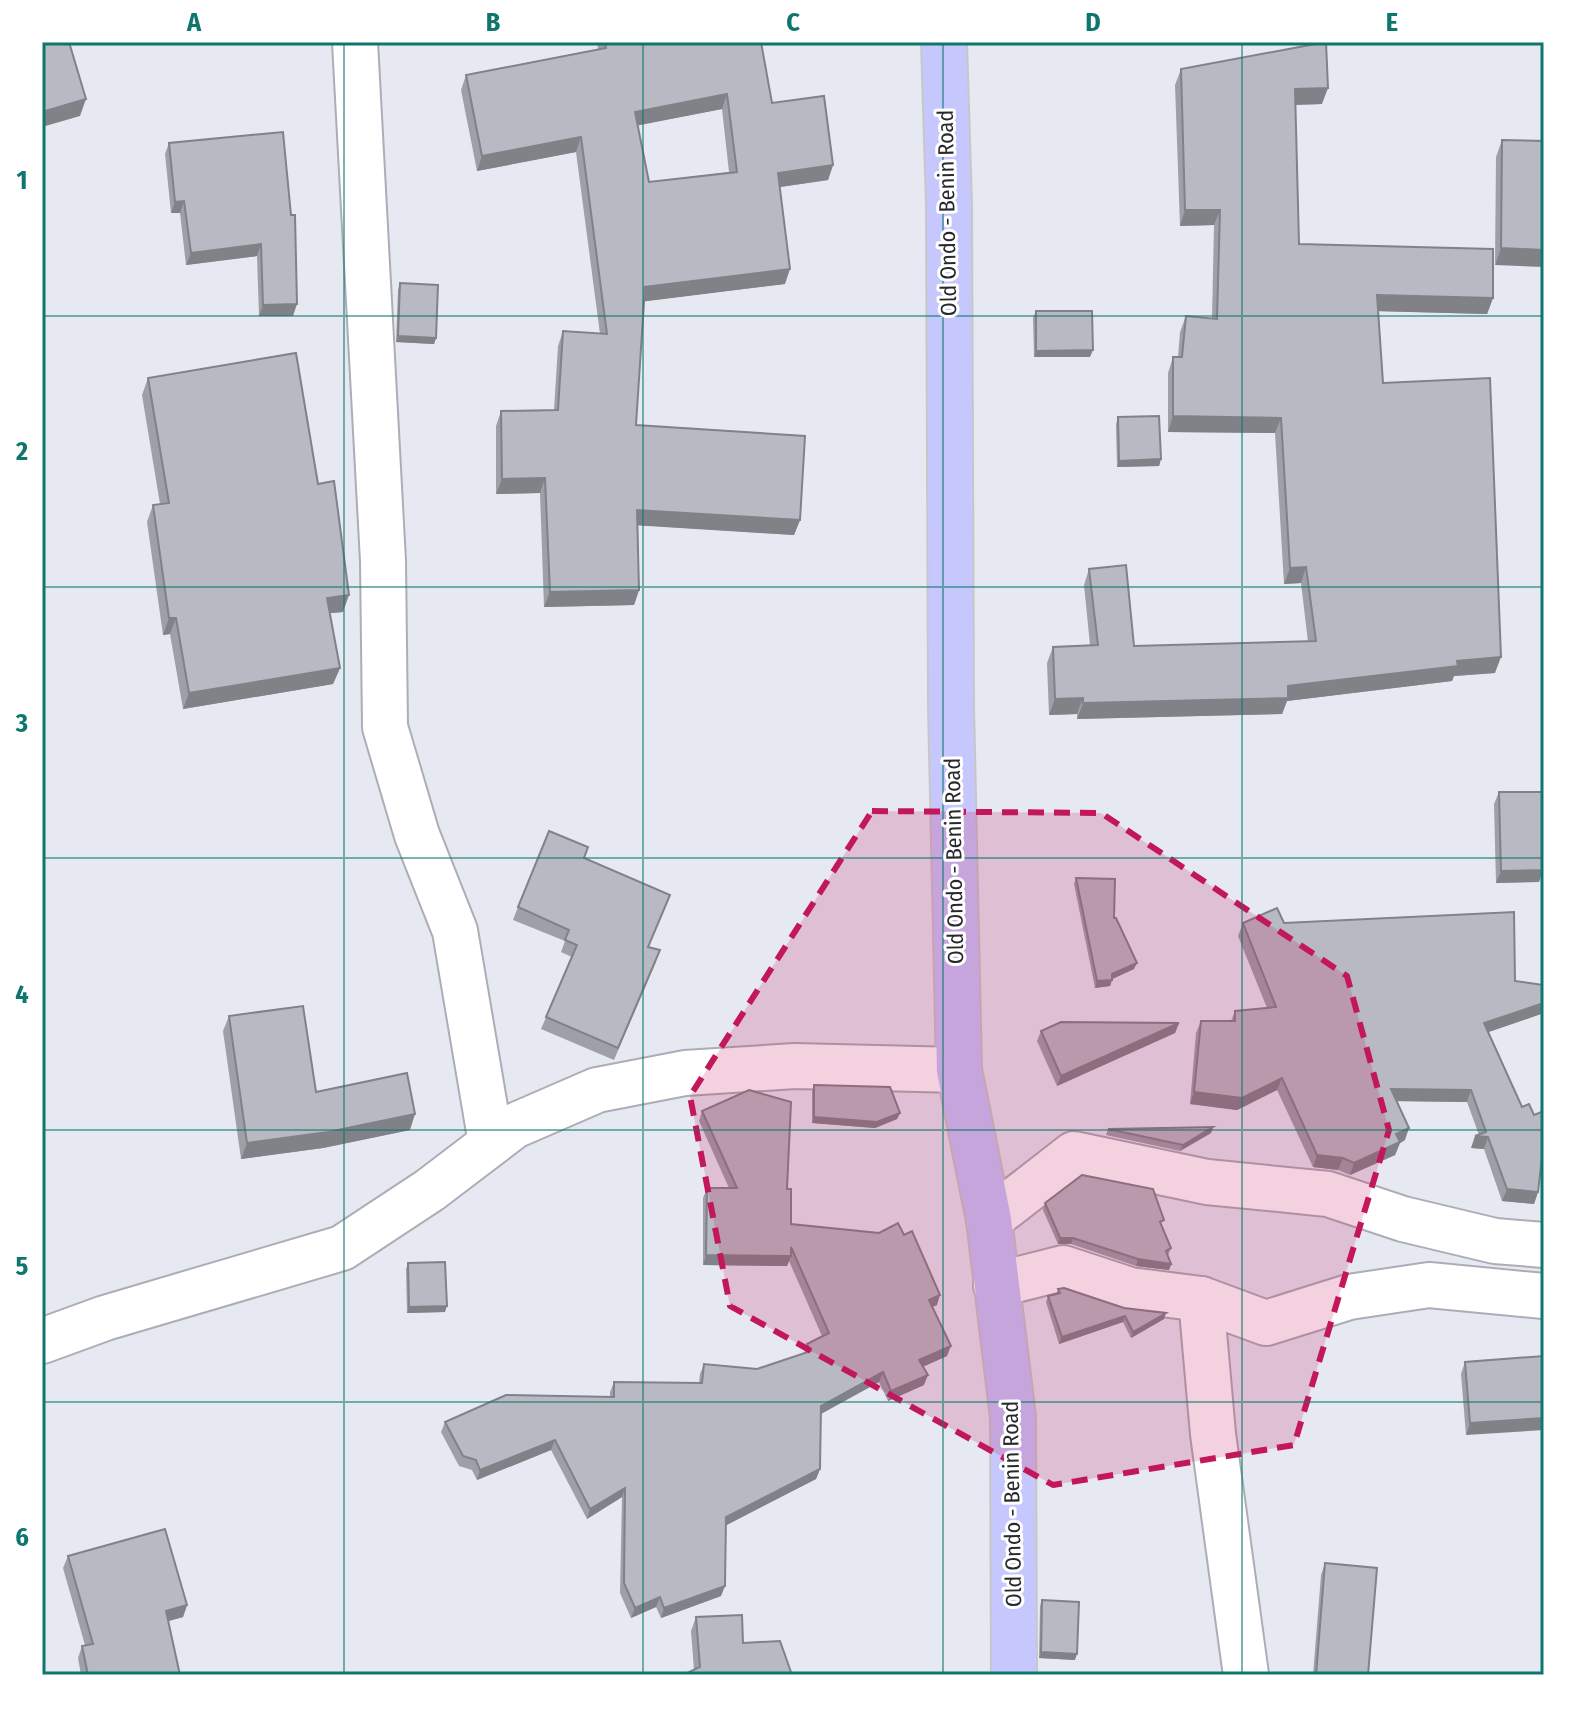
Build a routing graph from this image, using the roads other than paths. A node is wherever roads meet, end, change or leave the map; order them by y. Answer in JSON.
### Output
{"nodes":[{"id":1,"x":355,"y":42,"type":"edge"},
{"id":2,"x":944,"y":42,"type":"edge"},
{"id":3,"x":959,"y":1070,"type":"junction"},
{"id":4,"x":491,"y":1143,"type":"junction"},
{"id":5,"x":989,"y":1220,"type":"junction"},
{"id":6,"x":1544,"y":1245,"type":"edge"},
{"id":7,"x":996,"y":1285,"type":"junction"},
{"id":8,"x":1544,"y":1296,"type":"edge"},
{"id":9,"x":1201,"y":1299,"type":"junction"},
{"id":10,"x":42,"y":1341,"type":"edge"},
{"id":11,"x":1014,"y":1675,"type":"edge"},
{"id":12,"x":1246,"y":1675,"type":"edge"}],
"edges":[{"from":1,"to":4,"type":"street"},
{"from":2,"to":3,"type":"main road","name":"Old Ondo - Benin Road"},
{"from":3,"to":4,"type":"street"},
{"from":3,"to":5,"type":"main road","name":"Old Ondo - Benin Road"},
{"from":4,"to":10,"type":"street"},
{"from":5,"to":6,"type":"street"},
{"from":5,"to":7,"type":"main road","name":"Old Ondo - Benin Road"},
{"from":7,"to":9,"type":"street"},
{"from":7,"to":11,"type":"main road","name":"Old Ondo - Benin Road"},
{"from":8,"to":9,"type":"street"},
{"from":9,"to":12,"type":"street"}]}
